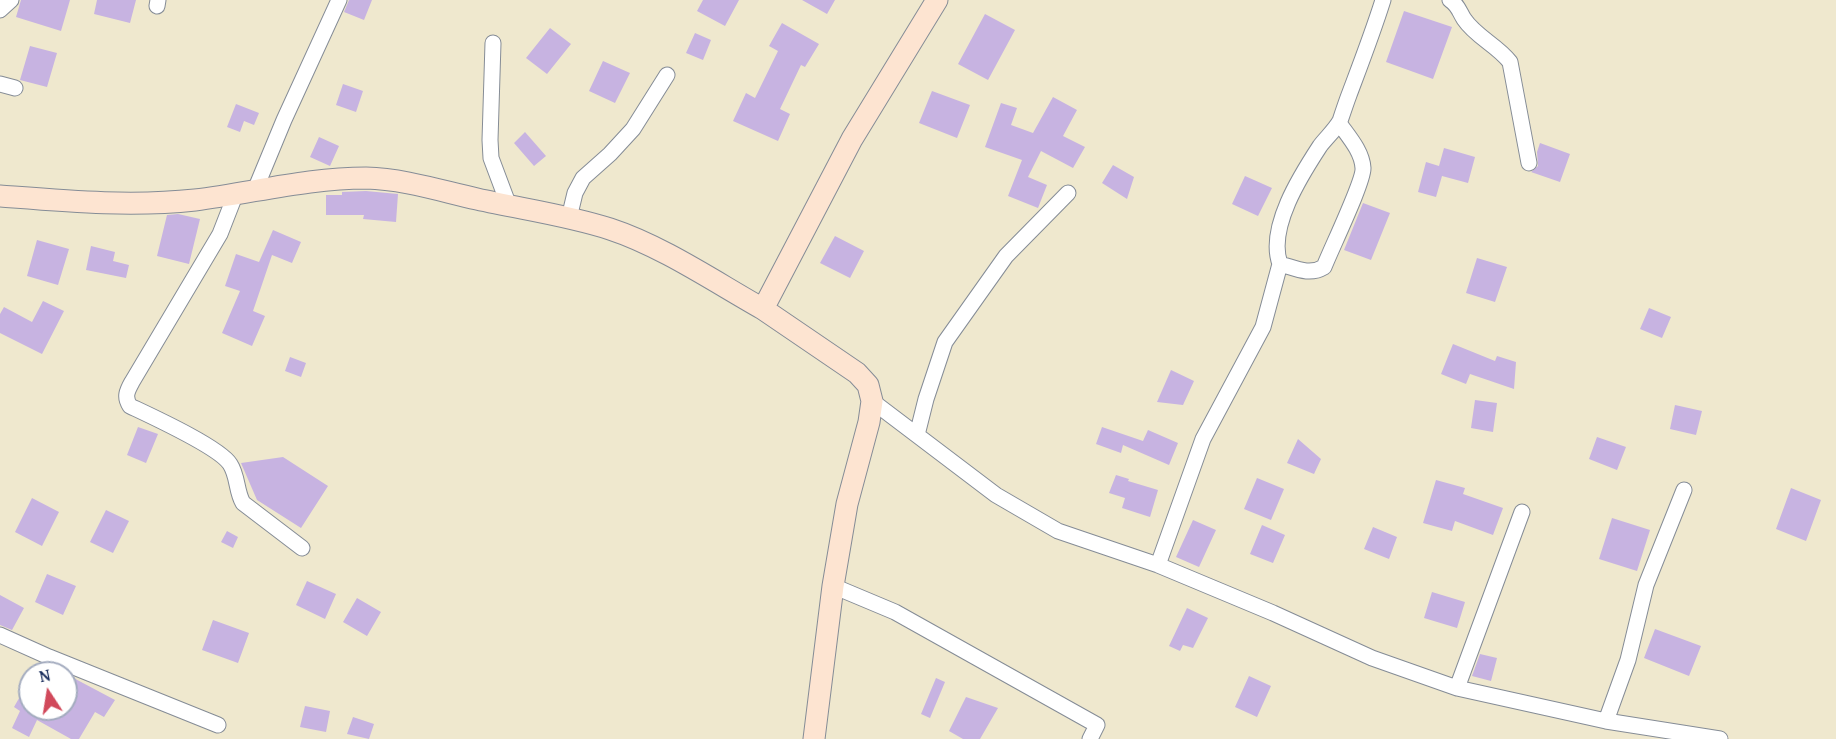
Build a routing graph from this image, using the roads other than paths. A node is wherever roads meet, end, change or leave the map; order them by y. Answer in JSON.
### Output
{"nodes":[{"id":1,"x":11,"y":0,"type":"edge"},
{"id":2,"x":339,"y":0,"type":"edge"},
{"id":3,"x":937,"y":0,"type":"edge"},
{"id":4,"x":1383,"y":0,"type":"edge"},
{"id":5,"x":1449,"y":0,"type":"edge"},
{"id":6,"x":0,"y":10,"type":"edge"},
{"id":7,"x":493,"y":43,"type":"dead end"},
{"id":8,"x":667,"y":75,"type":"dead end"},
{"id":9,"x":1339,"y":123,"type":"junction"},
{"id":10,"x":1529,"y":163,"type":"dead end"},
{"id":11,"x":245,"y":192,"type":"junction"},
{"id":12,"x":1068,"y":193,"type":"dead end"},
{"id":13,"x":0,"y":195,"type":"edge"},
{"id":14,"x":508,"y":206,"type":"junction"},
{"id":15,"x":570,"y":218,"type":"junction"},
{"id":16,"x":1280,"y":264,"type":"junction"},
{"id":17,"x":763,"y":309,"type":"junction"},
{"id":18,"x":872,"y":401,"type":"junction"},
{"id":19,"x":917,"y":435,"type":"junction"},
{"id":20,"x":1684,"y":490,"type":"dead end"},
{"id":21,"x":1522,"y":512,"type":"dead end"},
{"id":22,"x":302,"y":548,"type":"dead end"},
{"id":23,"x":1158,"y":565,"type":"junction"},
{"id":24,"x":833,"y":585,"type":"junction"},
{"id":25,"x":0,"y":635,"type":"edge"},
{"id":26,"x":1457,"y":688,"type":"junction"},
{"id":27,"x":1606,"y":721,"type":"junction"},
{"id":28,"x":218,"y":725,"type":"dead end"},
{"id":29,"x":814,"y":739,"type":"edge"},
{"id":30,"x":1090,"y":739,"type":"edge"},
{"id":31,"x":1720,"y":739,"type":"edge"}],
"edges":[{"from":1,"to":6,"type":"street"},
{"from":2,"to":11,"type":"street"},
{"from":3,"to":17,"type":"street"},
{"from":4,"to":9,"type":"street"},
{"from":5,"to":10,"type":"street"},
{"from":7,"to":14,"type":"street"},
{"from":8,"to":15,"type":"street"},
{"from":9,"to":16,"type":"street"},
{"from":9,"to":16,"type":"street"},
{"from":11,"to":13,"type":"street"},
{"from":11,"to":14,"type":"street"},
{"from":11,"to":22,"type":"street"},
{"from":12,"to":19,"type":"street"},
{"from":14,"to":15,"type":"street"},
{"from":15,"to":17,"type":"street"},
{"from":16,"to":23,"type":"street"},
{"from":17,"to":18,"type":"street"},
{"from":18,"to":19,"type":"street"},
{"from":18,"to":24,"type":"street"},
{"from":19,"to":23,"type":"street"},
{"from":20,"to":27,"type":"street"},
{"from":21,"to":26,"type":"street"},
{"from":23,"to":26,"type":"street"},
{"from":24,"to":29,"type":"street"},
{"from":24,"to":30,"type":"street"},
{"from":25,"to":28,"type":"street"},
{"from":26,"to":27,"type":"street"},
{"from":27,"to":31,"type":"street"}]}
